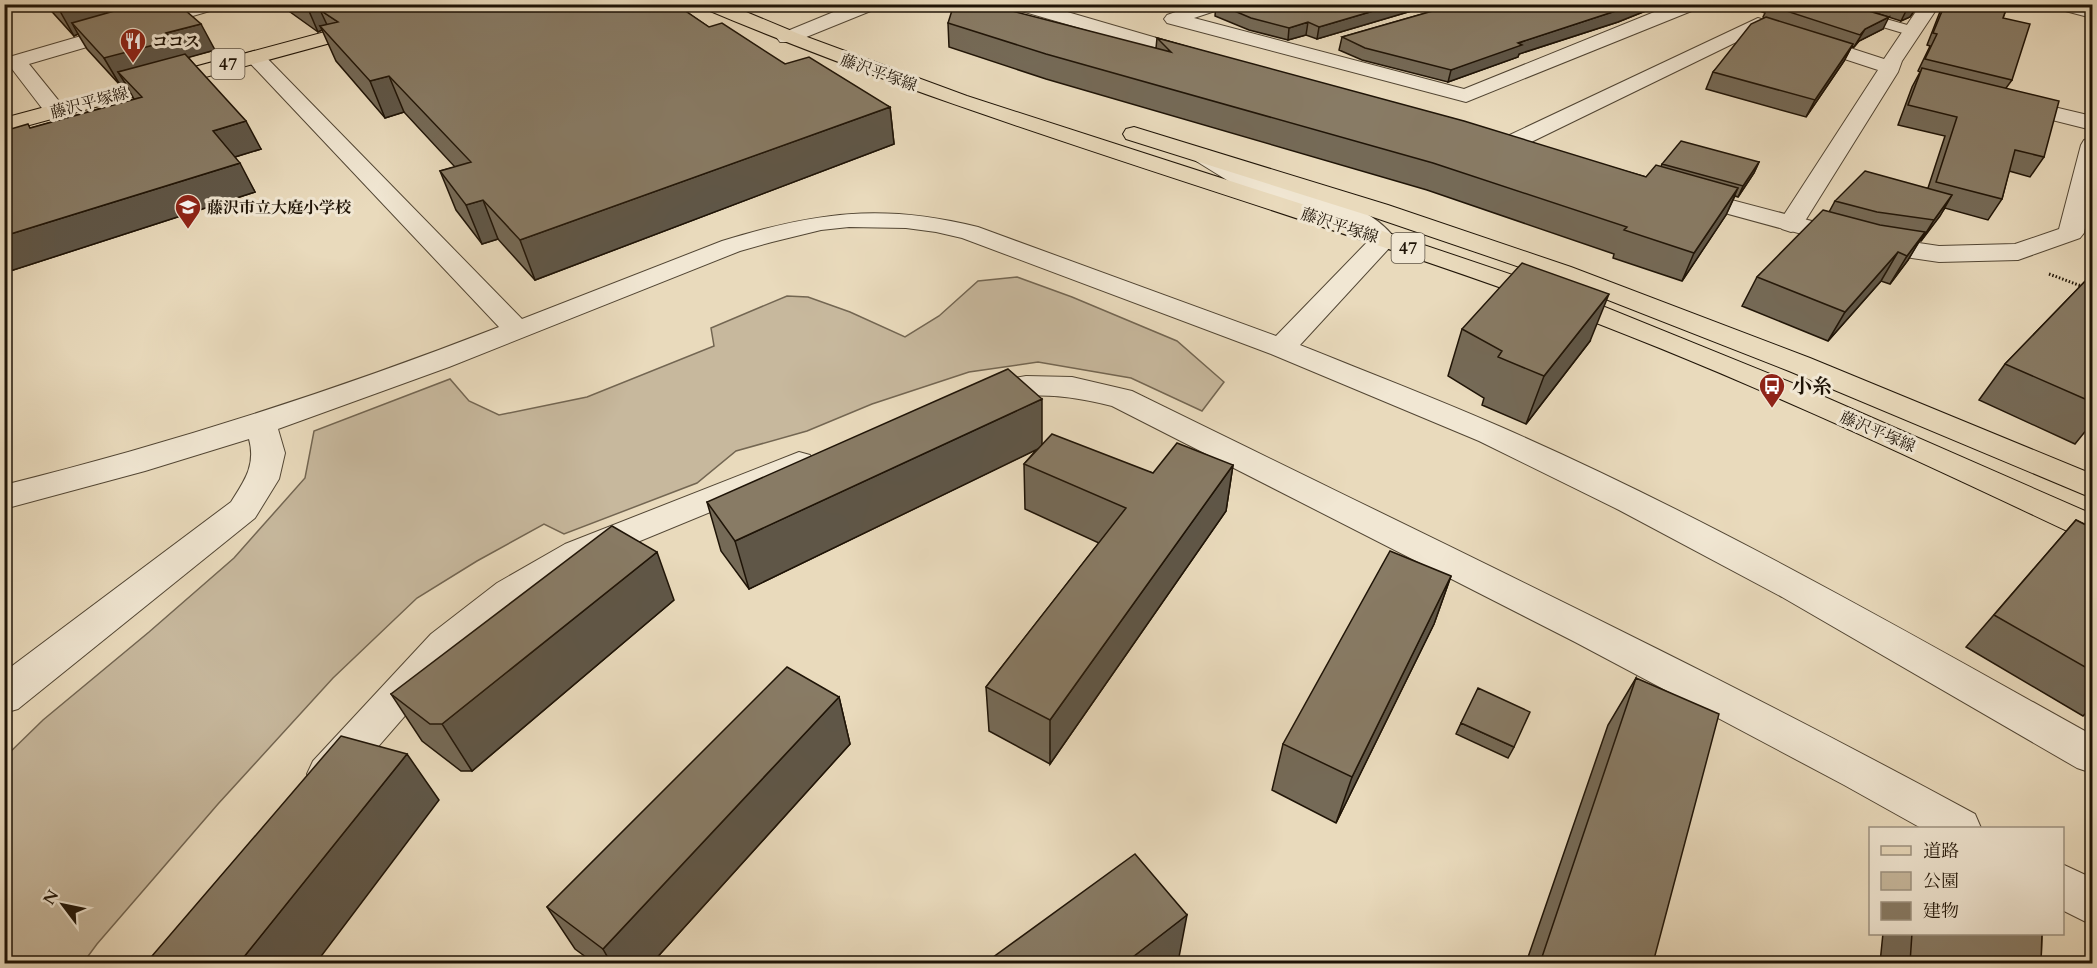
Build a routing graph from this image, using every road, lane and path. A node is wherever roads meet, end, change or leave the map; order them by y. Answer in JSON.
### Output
{"nodes":[{"id":1,"x":112,"y":4,"type":"edge"},
{"id":2,"x":213,"y":4,"type":"edge"},
{"id":3,"x":452,"y":4,"type":"edge"},
{"id":4,"x":710,"y":4,"type":"edge"},
{"id":5,"x":762,"y":4,"type":"edge"},
{"id":6,"x":871,"y":4,"type":"edge"},
{"id":7,"x":1018,"y":4,"type":"edge"},
{"id":8,"x":1217,"y":4,"type":"edge"},
{"id":9,"x":1692,"y":4,"type":"edge"},
{"id":10,"x":1931,"y":4,"type":"edge"},
{"id":11,"x":2061,"y":4,"type":"edge"},
{"id":12,"x":1839,"y":9,"type":"edge"},
{"id":13,"x":2092,"y":12,"type":"edge"},
{"id":14,"x":812,"y":27,"type":"junction"},
{"id":15,"x":129,"y":29,"type":"junction"},
{"id":16,"x":1913,"y":31,"type":"junction"},
{"id":17,"x":787,"y":38,"type":"junction"},
{"id":18,"x":1330,"y":44,"type":"dead end"},
{"id":19,"x":1296,"y":53,"type":"junction"},
{"id":20,"x":255,"y":57,"type":"junction"},
{"id":21,"x":10,"y":63,"type":"edge"},
{"id":22,"x":1223,"y":63,"type":"edge"},
{"id":23,"x":1888,"y":70,"type":"junction"},
{"id":24,"x":1911,"y":78,"type":"dead end"},
{"id":25,"x":1990,"y":98,"type":"edge"},
{"id":26,"x":56,"y":111,"type":"junction"},
{"id":27,"x":2092,"y":123,"type":"edge"},
{"id":28,"x":4,"y":126,"type":"edge"},
{"id":29,"x":1485,"y":138,"type":"edge"},
{"id":30,"x":1507,"y":145,"type":"junction"},
{"id":31,"x":2092,"y":145,"type":"edge"},
{"id":32,"x":1541,"y":154,"type":"edge"},
{"id":33,"x":1204,"y":156,"type":"junction"},
{"id":34,"x":1666,"y":189,"type":"edge"},
{"id":35,"x":1791,"y":224,"type":"junction"},
{"id":36,"x":1383,"y":240,"type":"junction"},
{"id":37,"x":2039,"y":270,"type":"dead end"},
{"id":38,"x":2092,"y":290,"type":"edge"},
{"id":39,"x":517,"y":330,"type":"junction"},
{"id":40,"x":1281,"y":348,"type":"junction"},
{"id":41,"x":946,"y":404,"type":"edge"},
{"id":42,"x":261,"y":424,"type":"junction"},
{"id":43,"x":828,"y":451,"type":"edge"},
{"id":44,"x":2092,"y":487,"type":"edge"},
{"id":45,"x":4,"y":497,"type":"edge"},
{"id":46,"x":2092,"y":528,"type":"edge"},
{"id":47,"x":4,"y":697,"type":"edge"},
{"id":48,"x":2092,"y":755,"type":"edge"},
{"id":49,"x":308,"y":796,"type":"edge"},
{"id":50,"x":1958,"y":827,"type":"edge"},
{"id":51,"x":2064,"y":886,"type":"edge"},
{"id":52,"x":2092,"y":903,"type":"edge"}],
"edges":[{"from":1,"to":15,"type":"street"},
{"from":2,"to":15,"type":"street"},
{"from":3,"to":20,"type":"main road","name":"藤沢平塚線","number":"47"},
{"from":4,"to":17,"type":"main road","name":"藤沢平塚線","number":"47"},
{"from":5,"to":14,"type":"main road","name":"藤沢平塚線","number":"47"},
{"from":6,"to":14,"type":"street"},
{"from":7,"to":22,"type":"street"},
{"from":8,"to":19,"type":"street"},
{"from":9,"to":19,"type":"street"},
{"from":10,"to":16,"type":"street"},
{"from":11,"to":13,"type":"street"},
{"from":12,"to":16,"type":"lane"},
{"from":14,"to":17,"type":"street"},
{"from":14,"to":33,"type":"main road","name":"藤沢平塚線","number":"47"},
{"from":15,"to":21,"type":"street"},
{"from":16,"to":23,"type":"street"},
{"from":17,"to":36,"type":"main road","name":"藤沢平塚線","number":"47"},
{"from":18,"to":19,"type":"street"},
{"from":20,"to":26,"type":"main road","name":"藤沢平塚線","number":"47"},
{"from":20,"to":39,"type":"street"},
{"from":21,"to":26,"type":"street"},
{"from":23,"to":24,"type":"street"},
{"from":23,"to":30,"type":"street"},
{"from":23,"to":35,"type":"street"},
{"from":25,"to":27,"type":"street"},
{"from":26,"to":28,"type":"main road","name":"藤沢平塚線","number":"47"},
{"from":29,"to":30,"type":"street"},
{"from":30,"to":32,"type":"street"},
{"from":31,"to":35,"type":"street"},
{"from":33,"to":36,"type":"street"},
{"from":33,"to":44,"type":"main road","name":"藤沢平塚線","number":"47"},
{"from":34,"to":35,"type":"street"},
{"from":36,"to":40,"type":"street"},
{"from":36,"to":46,"type":"main road","name":"藤沢平塚線","number":"47"},
{"from":37,"to":38,"type":"path"},
{"from":39,"to":40,"type":"street"},
{"from":39,"to":42,"type":"street"},
{"from":40,"to":48,"type":"street"},
{"from":41,"to":50,"type":"street"},
{"from":42,"to":45,"type":"street"},
{"from":42,"to":47,"type":"street"},
{"from":43,"to":49,"type":"street"},
{"from":51,"to":52,"type":"street"}]}
